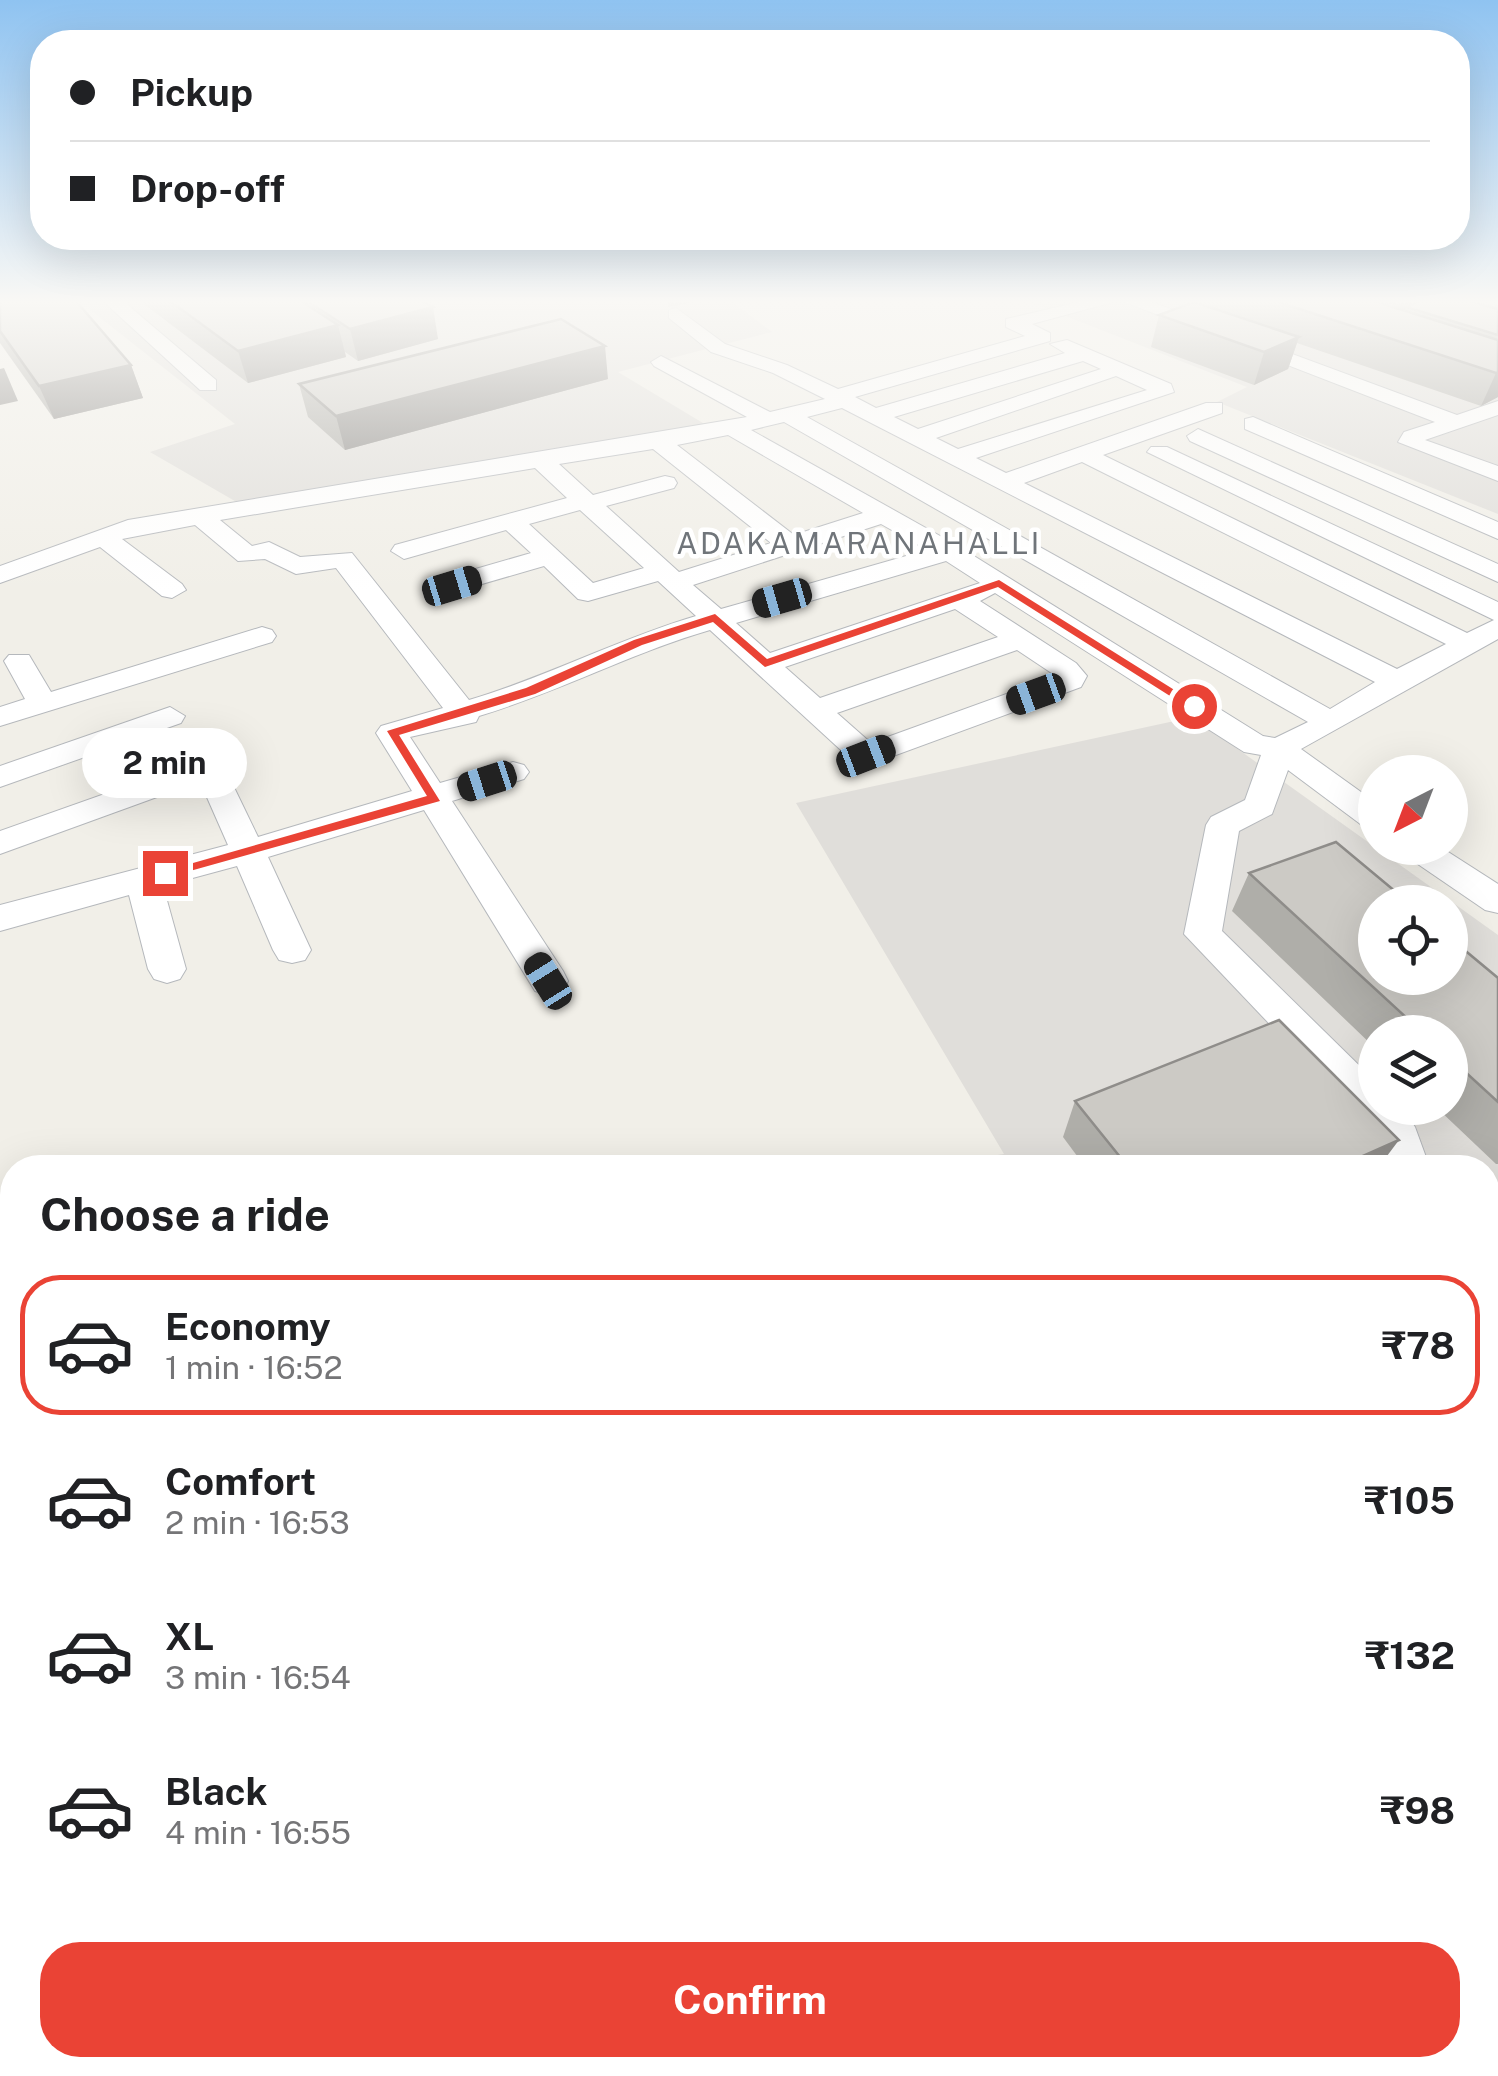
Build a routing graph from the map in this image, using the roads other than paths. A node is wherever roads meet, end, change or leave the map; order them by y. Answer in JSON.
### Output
{"nodes":[{"id":1,"x":738,"y":398,"type":"edge"},
{"id":2,"x":840,"y":398,"type":"joint"},
{"id":3,"x":935,"y":398,"type":"edge"},
{"id":4,"x":1036,"y":398,"type":"edge"},
{"id":5,"x":1144,"y":398,"type":"edge"},
{"id":6,"x":1396,"y":398,"type":"edge"},
{"id":7,"x":1446,"y":398,"type":"edge"},
{"id":8,"x":1214,"y":408,"type":"dead end"},
{"id":9,"x":1489,"y":411,"type":"edge"},
{"id":10,"x":776,"y":416,"type":"junction"},
{"id":11,"x":874,"y":416,"type":"junction"},
{"id":12,"x":1456,"y":422,"type":"junction"},
{"id":13,"x":1253,"y":424,"type":"dead end"},
{"id":14,"x":731,"y":428,"type":"junction"},
{"id":15,"x":1198,"y":436,"type":"dead end"},
{"id":16,"x":916,"y":437,"type":"junction"},
{"id":17,"x":659,"y":442,"type":"junction"},
{"id":18,"x":1159,"y":452,"type":"dead end"},
{"id":19,"x":1083,"y":454,"type":"junction"},
{"id":20,"x":956,"y":457,"type":"junction"},
{"id":21,"x":542,"y":462,"type":"junction"},
{"id":22,"x":1498,"y":474,"type":"edge"},
{"id":23,"x":1004,"y":482,"type":"junction"},
{"id":24,"x":665,"y":483,"type":"dead end"},
{"id":25,"x":584,"y":502,"type":"junction"},
{"id":26,"x":884,"y":515,"type":"junction"},
{"id":27,"x":202,"y":518,"type":"junction"},
{"id":28,"x":512,"y":521,"type":"junction"},
{"id":29,"x":1498,"y":531,"type":"edge"},
{"id":30,"x":103,"y":537,"type":"junction"},
{"id":31,"x":791,"y":546,"type":"junction"},
{"id":32,"x":404,"y":551,"type":"dead end"},
{"id":33,"x":949,"y":552,"type":"junction"},
{"id":34,"x":548,"y":557,"type":"junction"},
{"id":35,"x":1498,"y":574,"type":"edge"},
{"id":36,"x":0,"y":575,"type":"edge"},
{"id":37,"x":667,"y":577,"type":"junction"},
{"id":38,"x":999,"y":583,"type":"junction"},
{"id":39,"x":452,"y":586,"type":"dead end"},
{"id":40,"x":172,"y":590,"type":"dead end"},
{"id":41,"x":960,"y":600,"type":"junction"},
{"id":42,"x":1498,"y":613,"type":"edge"},
{"id":43,"x":715,"y":618,"type":"junction"},
{"id":44,"x":1498,"y":628,"type":"edge"},
{"id":45,"x":262,"y":636,"type":"dead end"},
{"id":46,"x":1020,"y":638,"type":"junction"},
{"id":47,"x":1364,"y":643,"type":"dead end"},
{"id":48,"x":1468,"y":644,"type":"junction"},
{"id":49,"x":19,"y":662,"type":"dead end"},
{"id":50,"x":765,"y":664,"type":"junction"},
{"id":51,"x":1407,"y":676,"type":"junction"},
{"id":52,"x":42,"y":703,"type":"junction"},
{"id":53,"x":815,"y":710,"type":"junction"},
{"id":54,"x":465,"y":714,"type":"junction"},
{"id":55,"x":170,"y":716,"type":"dead end"},
{"id":56,"x":0,"y":717,"type":"edge"},
{"id":57,"x":1332,"y":722,"type":"junction"},
{"id":58,"x":1279,"y":748,"type":"junction"},
{"id":59,"x":513,"y":772,"type":"dead end"},
{"id":60,"x":0,"y":777,"type":"edge"},
{"id":61,"x":178,"y":778,"type":"dead end"},
{"id":62,"x":218,"y":786,"type":"dead end"},
{"id":63,"x":435,"y":798,"type":"junction"},
{"id":64,"x":1358,"y":806,"type":"edge"},
{"id":65,"x":0,"y":843,"type":"edge"},
{"id":66,"x":246,"y":852,"type":"junction"},
{"id":67,"x":1444,"y":865,"type":"edge"},
{"id":68,"x":143,"y":879,"type":"junction"},
{"id":69,"x":1498,"y":900,"type":"edge"},
{"id":70,"x":0,"y":918,"type":"edge"},
{"id":71,"x":292,"y":950,"type":"dead end"},
{"id":72,"x":167,"y":970,"type":"dead end"},
{"id":73,"x":548,"y":981,"type":"dead end"},
{"id":74,"x":1358,"y":1090,"type":"edge"},
{"id":75,"x":1392,"y":1125,"type":"edge"},
{"id":76,"x":1404,"y":1155,"type":"edge"}],
"edges":[{"from":1,"to":10,"type":"street"},
{"from":2,"to":10,"type":"street"},
{"from":2,"to":11,"type":"street"},
{"from":3,"to":11,"type":"street"},
{"from":4,"to":16,"type":"street"},
{"from":5,"to":20,"type":"street"},
{"from":6,"to":12,"type":"street"},
{"from":7,"to":9,"type":"street"},
{"from":8,"to":19,"type":"street"},
{"from":9,"to":12,"type":"street"},
{"from":10,"to":14,"type":"street"},
{"from":10,"to":57,"type":"street"},
{"from":11,"to":16,"type":"street"},
{"from":12,"to":22,"type":"street"},
{"from":13,"to":29,"type":"street"},
{"from":14,"to":17,"type":"street"},
{"from":14,"to":26,"type":"street"},
{"from":15,"to":35,"type":"street"},
{"from":16,"to":20,"type":"street"},
{"from":17,"to":21,"type":"street"},
{"from":17,"to":31,"type":"street"},
{"from":18,"to":42,"type":"street"},
{"from":19,"to":23,"type":"street"},
{"from":19,"to":48,"type":"street"},
{"from":20,"to":23,"type":"street"},
{"from":21,"to":25,"type":"street"},
{"from":21,"to":27,"type":"street"},
{"from":23,"to":51,"type":"street"},
{"from":24,"to":25,"type":"street"},
{"from":25,"to":28,"type":"street"},
{"from":25,"to":37,"type":"street"},
{"from":26,"to":31,"type":"street"},
{"from":26,"to":33,"type":"street"},
{"from":27,"to":30,"type":"street"},
{"from":27,"to":54,"type":"street"},
{"from":28,"to":32,"type":"street"},
{"from":28,"to":34,"type":"street"},
{"from":30,"to":36,"type":"street"},
{"from":30,"to":40,"type":"street"},
{"from":31,"to":37,"type":"street"},
{"from":33,"to":38,"type":"street"},
{"from":33,"to":43,"type":"street"},
{"from":34,"to":37,"type":"street"},
{"from":34,"to":39,"type":"street"},
{"from":37,"to":43,"type":"street"},
{"from":38,"to":41,"type":"street"},
{"from":38,"to":58,"type":"street"},
{"from":41,"to":46,"type":"street"},
{"from":41,"to":50,"type":"street"},
{"from":43,"to":50,"type":"street"},
{"from":43,"to":54,"type":"street"},
{"from":44,"to":48,"type":"street"},
{"from":45,"to":52,"type":"street"},
{"from":46,"to":53,"type":"street"},
{"from":46,"to":53,"type":"street"},
{"from":47,"to":51,"type":"street"},
{"from":48,"to":51,"type":"street"},
{"from":49,"to":52,"type":"street"},
{"from":50,"to":53,"type":"street"},
{"from":51,"to":57,"type":"street"},
{"from":52,"to":56,"type":"street"},
{"from":54,"to":63,"type":"street"},
{"from":55,"to":60,"type":"street"},
{"from":57,"to":58,"type":"street"},
{"from":58,"to":64,"type":"street"},
{"from":58,"to":74,"type":"street"},
{"from":59,"to":63,"type":"street"},
{"from":61,"to":65,"type":"street"},
{"from":62,"to":66,"type":"street"},
{"from":63,"to":66,"type":"street"},
{"from":63,"to":73,"type":"street"},
{"from":66,"to":68,"type":"street"},
{"from":66,"to":71,"type":"street"},
{"from":67,"to":69,"type":"street"},
{"from":68,"to":70,"type":"street"},
{"from":68,"to":72,"type":"street"},
{"from":75,"to":76,"type":"street"}]}
